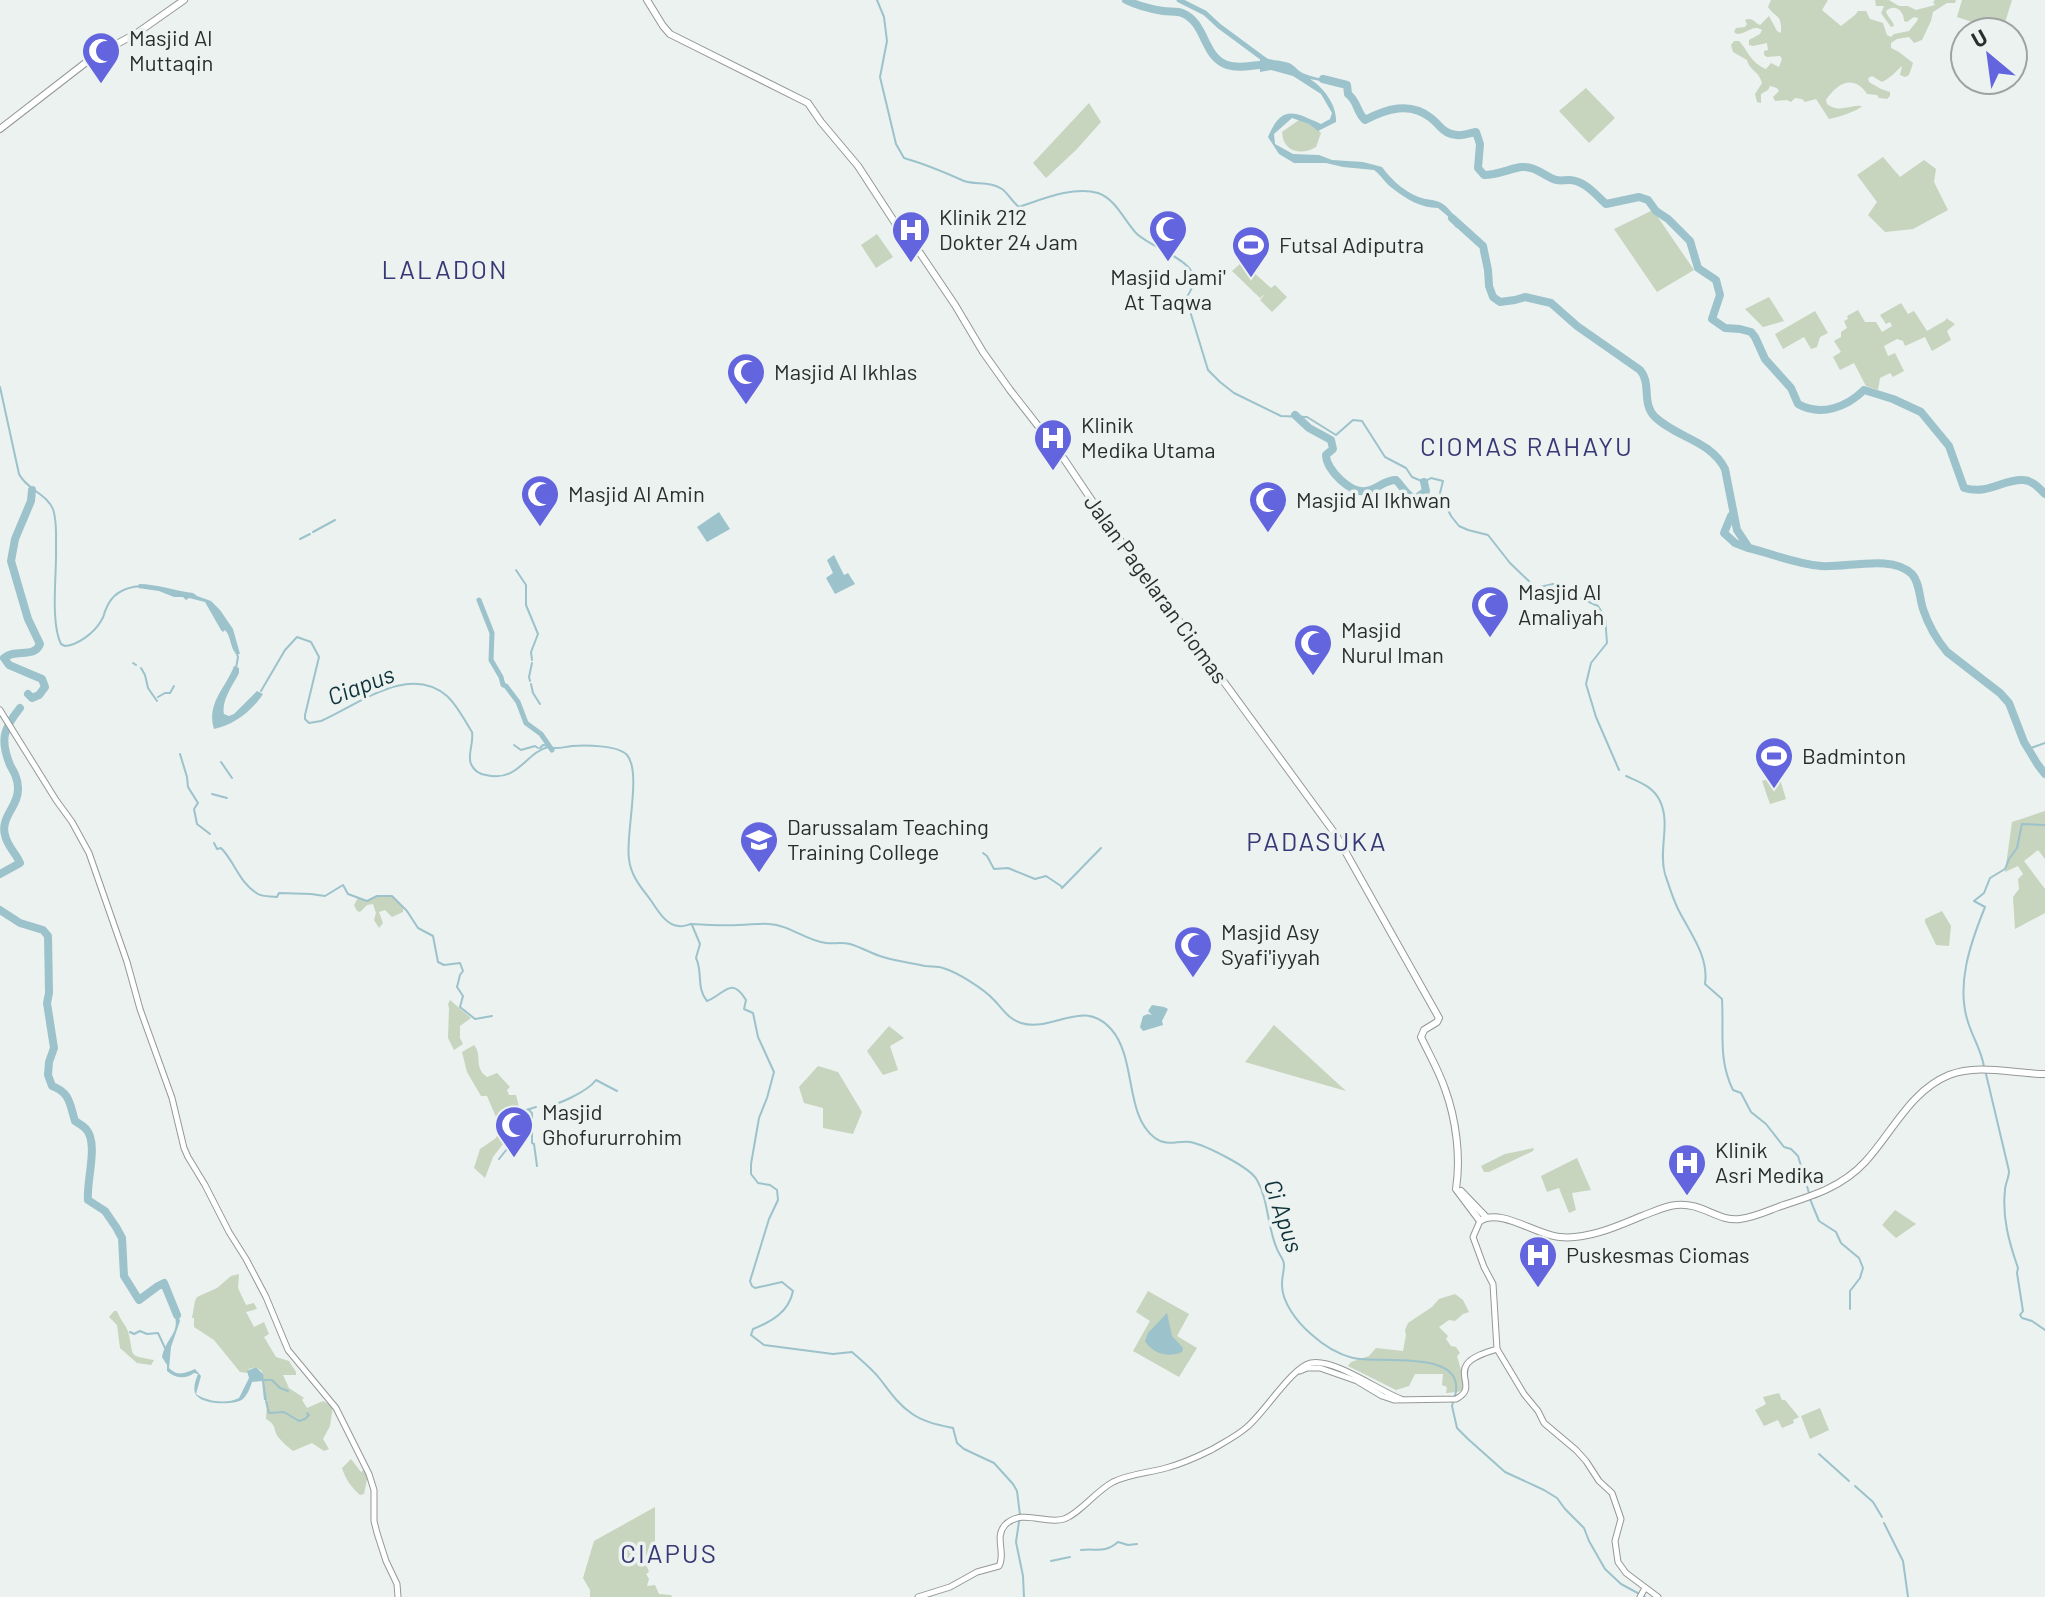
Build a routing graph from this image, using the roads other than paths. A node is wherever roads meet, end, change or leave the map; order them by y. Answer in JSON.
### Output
{"nodes":[{"id":1,"x":184,"y":0,"type":"edge"},
{"id":2,"x":647,"y":0,"type":"edge"},
{"id":3,"x":0,"y":129,"type":"edge"},
{"id":4,"x":0,"y":710,"type":"edge"},
{"id":5,"x":2045,"y":1074,"type":"edge"},
{"id":6,"x":1483,"y":1219,"type":"junction"},
{"id":7,"x":1497,"y":1349,"type":"junction"},
{"id":8,"x":1643,"y":1592,"type":"edge"},
{"id":9,"x":398,"y":1597,"type":"edge"},
{"id":10,"x":918,"y":1597,"type":"edge"},
{"id":11,"x":1658,"y":1597,"type":"edge"}],
"edges":[{"from":1,"to":3,"type":"main road"},
{"from":2,"to":6,"type":"main road","name":"Jalan Pagelaran Ciomas"},
{"from":4,"to":9,"type":"street"},
{"from":5,"to":6,"type":"main road"},
{"from":6,"to":7,"type":"street"},
{"from":7,"to":8,"type":"street"},
{"from":7,"to":10,"type":"street"},
{"from":8,"to":11,"type":"street"}]}
